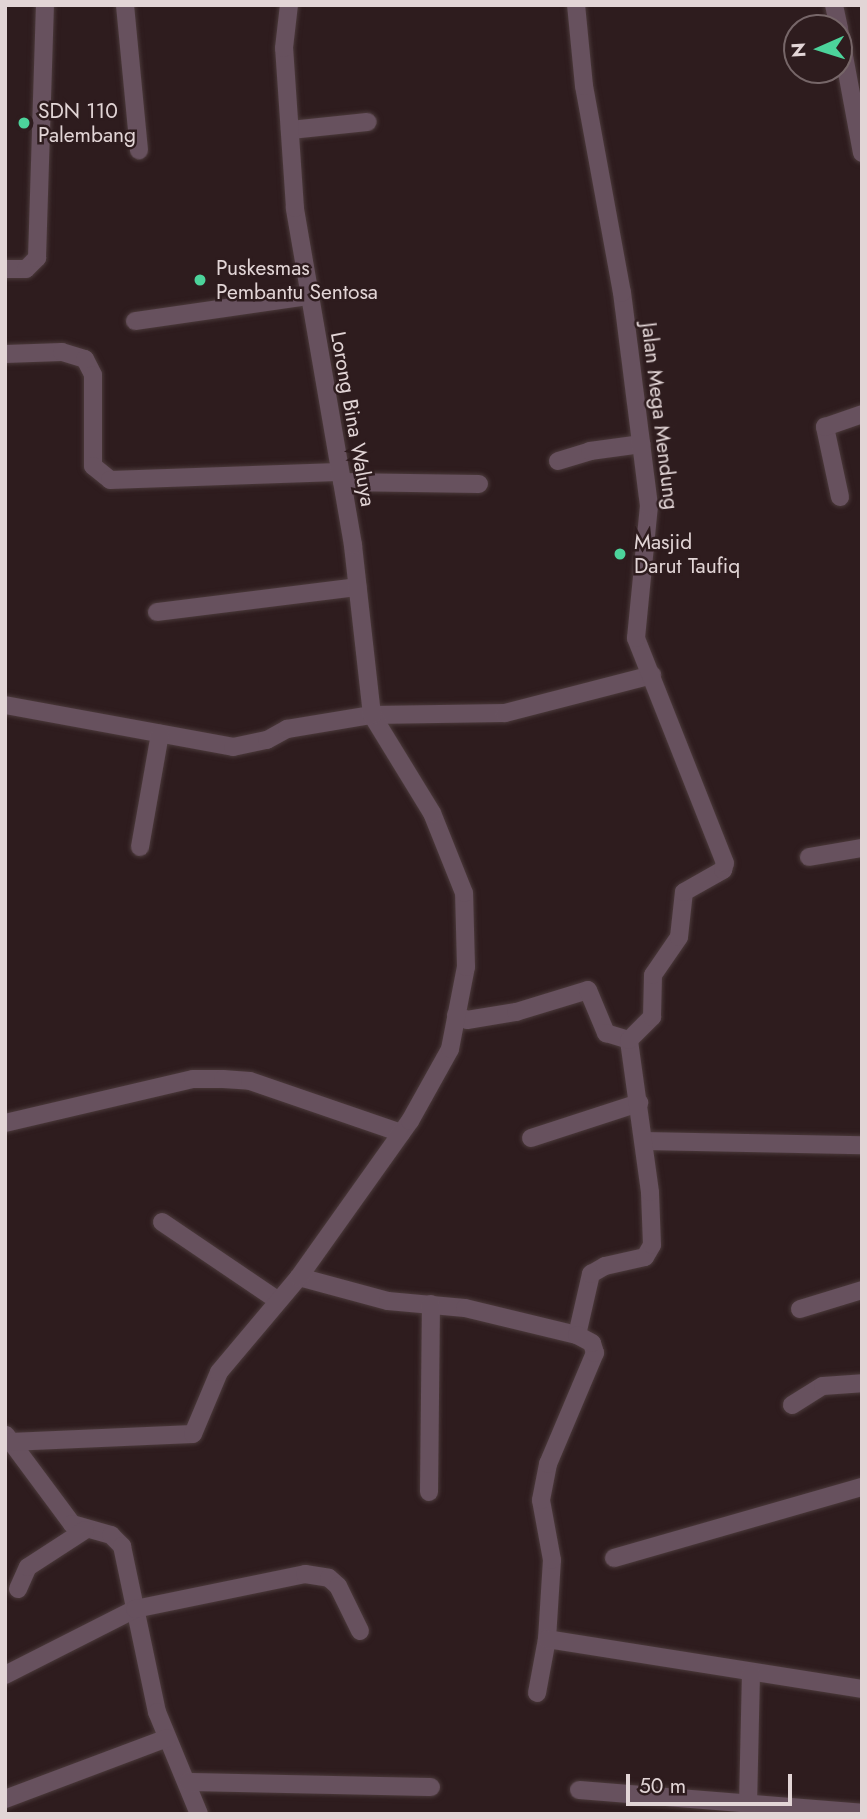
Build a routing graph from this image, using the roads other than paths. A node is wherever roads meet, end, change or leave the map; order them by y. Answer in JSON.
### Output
{"nodes":[{"id":1,"x":45,"y":5,"type":"edge"},
{"id":2,"x":125,"y":5,"type":"edge"},
{"id":3,"x":289,"y":5,"type":"edge"},
{"id":4,"x":576,"y":5,"type":"edge"},
{"id":5,"x":849,"y":84,"type":"edge"},
{"id":6,"x":368,"y":122,"type":"dead end"},
{"id":7,"x":290,"y":130,"type":"junction"},
{"id":8,"x":139,"y":150,"type":"dead end"},
{"id":9,"x":862,"y":153,"type":"edge"},
{"id":10,"x":5,"y":269,"type":"edge"},
{"id":11,"x":309,"y":296,"type":"junction"},
{"id":12,"x":135,"y":321,"type":"dead end"},
{"id":13,"x":5,"y":354,"type":"edge"},
{"id":14,"x":862,"y":414,"type":"edge"},
{"id":15,"x":642,"y":444,"type":"junction"},
{"id":16,"x":558,"y":461,"type":"dead end"},
{"id":17,"x":340,"y":477,"type":"junction"},
{"id":18,"x":480,"y":484,"type":"dead end"},
{"id":19,"x":840,"y":497,"type":"dead end"},
{"id":20,"x":357,"y":587,"type":"junction"},
{"id":21,"x":157,"y":612,"type":"dead end"},
{"id":22,"x":652,"y":675,"type":"junction"},
{"id":23,"x":5,"y":705,"type":"edge"},
{"id":24,"x":372,"y":715,"type":"junction"},
{"id":25,"x":160,"y":734,"type":"junction"},
{"id":26,"x":140,"y":847,"type":"dead end"},
{"id":27,"x":862,"y":848,"type":"edge"},
{"id":28,"x":808,"y":857,"type":"dead end"},
{"id":29,"x":456,"y":1016,"type":"junction"},
{"id":30,"x":629,"y":1040,"type":"junction"},
{"id":31,"x":639,"y":1103,"type":"junction"},
{"id":32,"x":5,"y":1123,"type":"edge"},
{"id":33,"x":401,"y":1133,"type":"junction"},
{"id":34,"x":531,"y":1138,"type":"dead end"},
{"id":35,"x":644,"y":1140,"type":"junction"},
{"id":36,"x":862,"y":1145,"type":"edge"},
{"id":37,"x":162,"y":1222,"type":"dead end"},
{"id":38,"x":299,"y":1277,"type":"junction"},
{"id":39,"x":862,"y":1290,"type":"edge"},
{"id":40,"x":277,"y":1300,"type":"junction"},
{"id":41,"x":431,"y":1304,"type":"junction"},
{"id":42,"x":800,"y":1309,"type":"dead end"},
{"id":43,"x":577,"y":1335,"type":"junction"},
{"id":44,"x":862,"y":1383,"type":"edge"},
{"id":45,"x":792,"y":1405,"type":"dead end"},
{"id":46,"x":8,"y":1438,"type":"edge"},
{"id":47,"x":862,"y":1487,"type":"edge"},
{"id":48,"x":429,"y":1492,"type":"dead end"},
{"id":49,"x":85,"y":1530,"type":"junction"},
{"id":50,"x":614,"y":1558,"type":"dead end"},
{"id":51,"x":18,"y":1590,"type":"dead end"},
{"id":52,"x":135,"y":1609,"type":"junction"},
{"id":53,"x":360,"y":1631,"type":"dead end"},
{"id":54,"x":547,"y":1639,"type":"junction"},
{"id":55,"x":751,"y":1673,"type":"junction"},
{"id":56,"x":5,"y":1675,"type":"edge"},
{"id":57,"x":862,"y":1689,"type":"edge"},
{"id":58,"x":537,"y":1693,"type":"dead end"},
{"id":59,"x":167,"y":1738,"type":"junction"},
{"id":60,"x":188,"y":1782,"type":"junction"},
{"id":61,"x":431,"y":1787,"type":"dead end"},
{"id":62,"x":579,"y":1790,"type":"dead end"},
{"id":63,"x":5,"y":1799,"type":"edge"},
{"id":64,"x":748,"y":1805,"type":"junction"},
{"id":65,"x":862,"y":1813,"type":"edge"},
{"id":66,"x":199,"y":1814,"type":"edge"}],
"edges":[{"from":1,"to":10,"type":"street"},
{"from":2,"to":8,"type":"street"},
{"from":3,"to":7,"type":"street","name":"Lorong Bina Waluya"},
{"from":4,"to":15,"type":"street","name":"Jalan Mega Mendung"},
{"from":5,"to":9,"type":"street"},
{"from":6,"to":7,"type":"street"},
{"from":7,"to":11,"type":"street","name":"Lorong Bina Waluya"},
{"from":11,"to":12,"type":"street"},
{"from":11,"to":17,"type":"street","name":"Lorong Bina Waluya"},
{"from":13,"to":17,"type":"street"},
{"from":14,"to":19,"type":"street"},
{"from":15,"to":16,"type":"street"},
{"from":15,"to":22,"type":"street","name":"Jalan Mega Mendung"},
{"from":17,"to":18,"type":"street"},
{"from":17,"to":20,"type":"street","name":"Lorong Bina Waluya"},
{"from":20,"to":21,"type":"street"},
{"from":20,"to":24,"type":"street","name":"Lorong Bina Waluya"},
{"from":22,"to":24,"type":"street"},
{"from":22,"to":30,"type":"street","name":"Jalan Mega Mendung"},
{"from":23,"to":25,"type":"street"},
{"from":24,"to":25,"type":"street"},
{"from":24,"to":29,"type":"street"},
{"from":25,"to":26,"type":"street"},
{"from":27,"to":28,"type":"street"},
{"from":29,"to":30,"type":"street"},
{"from":29,"to":33,"type":"street"},
{"from":30,"to":31,"type":"street"},
{"from":31,"to":34,"type":"street"},
{"from":31,"to":35,"type":"street"},
{"from":32,"to":33,"type":"street"},
{"from":33,"to":38,"type":"street"},
{"from":35,"to":36,"type":"street"},
{"from":35,"to":43,"type":"street"},
{"from":37,"to":40,"type":"street"},
{"from":38,"to":40,"type":"street"},
{"from":38,"to":41,"type":"street"},
{"from":39,"to":42,"type":"street"},
{"from":40,"to":46,"type":"street"},
{"from":41,"to":43,"type":"street"},
{"from":41,"to":48,"type":"street"},
{"from":43,"to":54,"type":"street"},
{"from":44,"to":45,"type":"street"},
{"from":46,"to":49,"type":"street"},
{"from":47,"to":50,"type":"street"},
{"from":49,"to":51,"type":"street"},
{"from":49,"to":52,"type":"street"},
{"from":52,"to":53,"type":"street"},
{"from":52,"to":56,"type":"street"},
{"from":52,"to":59,"type":"street"},
{"from":54,"to":55,"type":"street"},
{"from":54,"to":58,"type":"street"},
{"from":55,"to":57,"type":"street"},
{"from":55,"to":64,"type":"street"},
{"from":59,"to":60,"type":"street"},
{"from":59,"to":63,"type":"street"},
{"from":60,"to":61,"type":"street"},
{"from":60,"to":66,"type":"street"},
{"from":62,"to":64,"type":"street"},
{"from":64,"to":65,"type":"street"}]}
